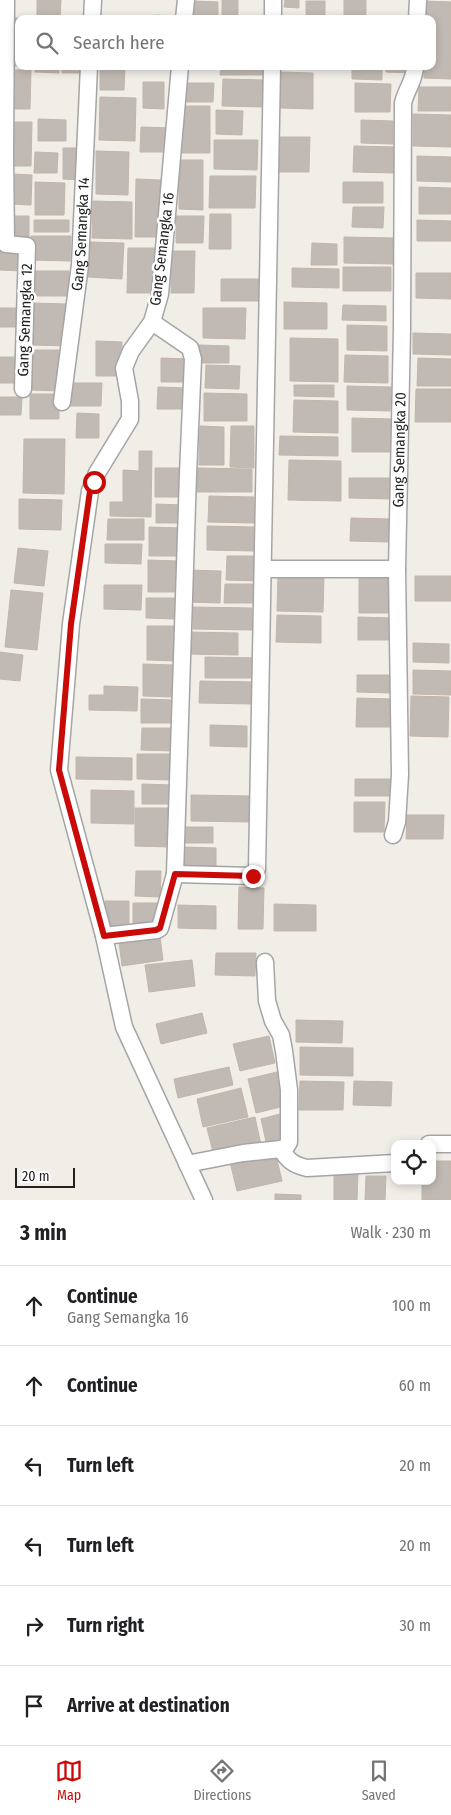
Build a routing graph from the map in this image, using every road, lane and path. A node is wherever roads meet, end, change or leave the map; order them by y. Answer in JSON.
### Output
{"nodes":[{"id":1,"x":6,"y":0,"type":"edge"},
{"id":2,"x":92,"y":0,"type":"edge"},
{"id":3,"x":186,"y":0,"type":"edge"},
{"id":4,"x":273,"y":0,"type":"edge"},
{"id":5,"x":418,"y":0,"type":"edge"},
{"id":6,"x":92,"y":15,"type":"edge"},
{"id":7,"x":184,"y":15,"type":"edge"},
{"id":8,"x":273,"y":15,"type":"edge"},
{"id":9,"x":417,"y":15,"type":"edge"},
{"id":10,"x":89,"y":70,"type":"edge"},
{"id":11,"x":180,"y":70,"type":"edge"},
{"id":12,"x":272,"y":70,"type":"edge"},
{"id":13,"x":415,"y":70,"type":"edge"},
{"id":14,"x":152,"y":322,"type":"junction"},
{"id":15,"x":23,"y":389,"type":"dead end"},
{"id":16,"x":62,"y":402,"type":"dead end"},
{"id":17,"x":263,"y":569,"type":"junction"},
{"id":18,"x":397,"y":569,"type":"junction"},
{"id":19,"x":393,"y":835,"type":"dead end"},
{"id":20,"x":175,"y":874,"type":"junction"},
{"id":21,"x":104,"y":936,"type":"junction"},
{"id":22,"x":265,"y":962,"type":"dead end"},
{"id":23,"x":436,"y":1144,"type":"edge"},
{"id":24,"x":451,"y":1144,"type":"edge"},
{"id":25,"x":281,"y":1149,"type":"junction"},
{"id":26,"x":391,"y":1163,"type":"edge"},
{"id":27,"x":187,"y":1164,"type":"junction"},
{"id":28,"x":204,"y":1200,"type":"edge"}],
"edges":[{"from":1,"to":15,"type":"street","name":"Gang Semangka 12"},
{"from":2,"to":6,"type":"street"},
{"from":3,"to":7,"type":"street"},
{"from":4,"to":8,"type":"street"},
{"from":5,"to":9,"type":"street"},
{"from":10,"to":16,"type":"street","name":"Gang Semangka 14"},
{"from":11,"to":14,"type":"street","name":"Gang Semangka 16"},
{"from":12,"to":17,"type":"street"},
{"from":13,"to":18,"type":"street","name":"Gang Semangka 20"},
{"from":14,"to":20,"type":"street"},
{"from":14,"to":21,"type":"street","name":"Gang Semangka 16"},
{"from":17,"to":18,"type":"street"},
{"from":17,"to":20,"type":"street"},
{"from":18,"to":19,"type":"street","name":"Gang Semangka 20"},
{"from":20,"to":21,"type":"street"},
{"from":21,"to":27,"type":"street","name":"Gang Semangka 16"},
{"from":22,"to":25,"type":"street"},
{"from":23,"to":24,"type":"street"},
{"from":25,"to":26,"type":"street"},
{"from":25,"to":27,"type":"street"},
{"from":27,"to":28,"type":"street","name":"Gang Semangka 16"}]}
